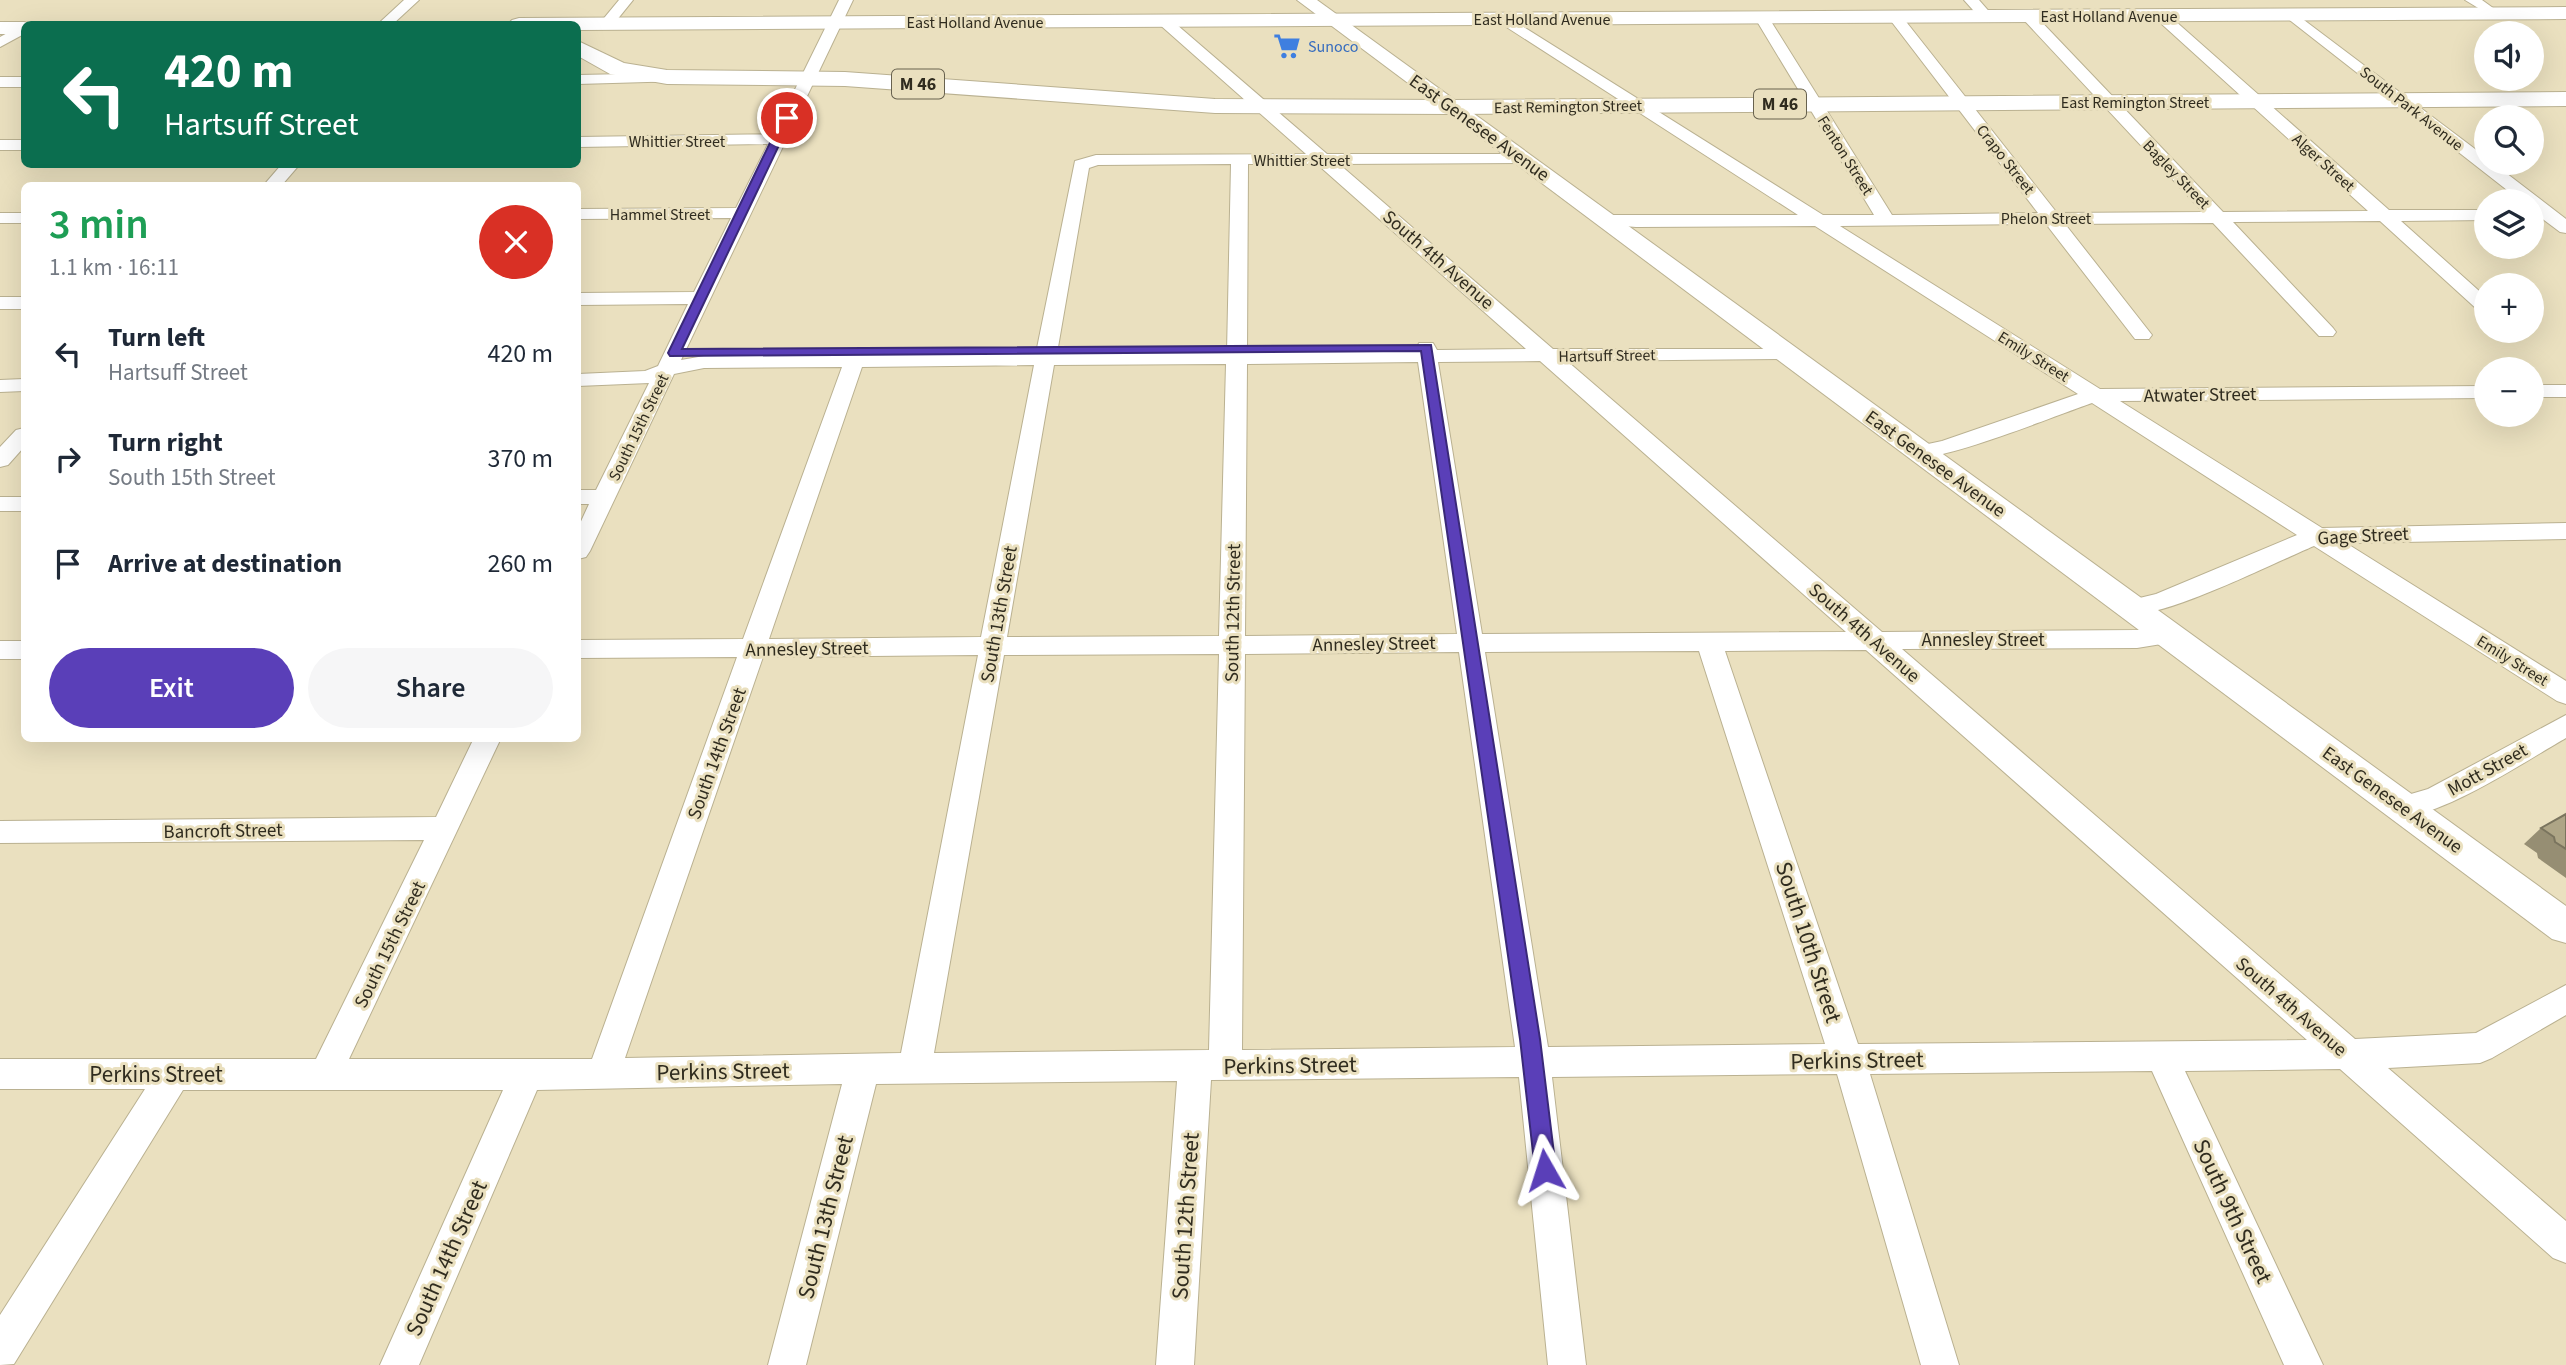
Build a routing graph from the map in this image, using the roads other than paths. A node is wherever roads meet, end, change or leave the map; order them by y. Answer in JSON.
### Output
{"nodes":[{"id":1,"x":411,"y":0,"type":"edge"},
{"id":2,"x":626,"y":0,"type":"edge"},
{"id":3,"x":846,"y":0,"type":"edge"},
{"id":4,"x":1306,"y":0,"type":"edge"},
{"id":5,"x":1970,"y":0,"type":"edge"},
{"id":6,"x":2472,"y":0,"type":"edge"},
{"id":7,"x":2493,"y":13,"type":"junction"},
{"id":8,"x":2566,"y":13,"type":"edge"},
{"id":9,"x":2160,"y":15,"type":"junction"},
{"id":10,"x":2292,"y":15,"type":"junction"},
{"id":11,"x":1986,"y":16,"type":"junction"},
{"id":12,"x":2028,"y":16,"type":"junction"},
{"id":13,"x":1895,"y":17,"type":"junction"},
{"id":14,"x":1762,"y":18,"type":"junction"},
{"id":15,"x":1501,"y":19,"type":"junction"},
{"id":16,"x":1333,"y":20,"type":"junction"},
{"id":17,"x":388,"y":21,"type":"edge"},
{"id":18,"x":1164,"y":21,"type":"junction"},
{"id":19,"x":581,"y":23,"type":"edge"},
{"id":20,"x":607,"y":23,"type":"junction"},
{"id":21,"x":833,"y":23,"type":"junction"},
{"id":22,"x":0,"y":28,"type":"edge"},
{"id":23,"x":21,"y":28,"type":"edge"},
{"id":24,"x":21,"y":30,"type":"edge"},
{"id":25,"x":0,"y":43,"type":"edge"},
{"id":26,"x":581,"y":50,"type":"edge"},
{"id":27,"x":600,"y":61,"type":"junction"},
{"id":28,"x":581,"y":75,"type":"edge"},
{"id":29,"x":581,"y":77,"type":"edge"},
{"id":30,"x":682,"y":78,"type":"junction"},
{"id":31,"x":807,"y":78,"type":"junction"},
{"id":32,"x":0,"y":82,"type":"edge"},
{"id":33,"x":21,"y":82,"type":"edge"},
{"id":34,"x":2566,"y":99,"type":"edge"},
{"id":35,"x":2401,"y":100,"type":"junction"},
{"id":36,"x":2255,"y":101,"type":"junction"},
{"id":37,"x":2109,"y":102,"type":"junction"},
{"id":38,"x":1961,"y":103,"type":"junction"},
{"id":39,"x":1814,"y":104,"type":"junction"},
{"id":40,"x":1638,"y":105,"type":"junction"},
{"id":41,"x":1264,"y":107,"type":"junction"},
{"id":42,"x":1452,"y":107,"type":"junction"},
{"id":43,"x":777,"y":139,"type":"junction"},
{"id":44,"x":581,"y":142,"type":"edge"},
{"id":45,"x":0,"y":145,"type":"edge"},
{"id":46,"x":21,"y":145,"type":"edge"},
{"id":47,"x":1522,"y":158,"type":"junction"},
{"id":48,"x":1240,"y":160,"type":"junction"},
{"id":49,"x":1325,"y":160,"type":"junction"},
{"id":50,"x":1083,"y":163,"type":"joint"},
{"id":51,"x":288,"y":168,"type":"edge"},
{"id":52,"x":275,"y":182,"type":"edge"},
{"id":53,"x":2515,"y":189,"type":"edge"},
{"id":54,"x":742,"y":213,"type":"junction"},
{"id":55,"x":581,"y":214,"type":"edge"},
{"id":56,"x":2383,"y":215,"type":"junction"},
{"id":57,"x":2474,"y":215,"type":"edge"},
{"id":58,"x":2549,"y":215,"type":"edge"},
{"id":59,"x":2218,"y":217,"type":"junction"},
{"id":60,"x":0,"y":218,"type":"edge"},
{"id":61,"x":21,"y":218,"type":"edge"},
{"id":62,"x":2052,"y":218,"type":"junction"},
{"id":63,"x":1886,"y":219,"type":"junction"},
{"id":64,"x":1606,"y":220,"type":"junction"},
{"id":65,"x":1818,"y":220,"type":"junction"},
{"id":66,"x":2566,"y":228,"type":"edge"},
{"id":67,"x":2474,"y":296,"type":"edge"},
{"id":68,"x":700,"y":298,"type":"junction"},
{"id":69,"x":581,"y":299,"type":"edge"},
{"id":70,"x":0,"y":303,"type":"edge"},
{"id":71,"x":21,"y":303,"type":"edge"},
{"id":72,"x":2326,"y":332,"type":"dead end"},
{"id":73,"x":2142,"y":335,"type":"dead end"},
{"id":74,"x":1779,"y":348,"type":"junction"},
{"id":75,"x":1543,"y":351,"type":"junction"},
{"id":76,"x":1427,"y":352,"type":"junction"},
{"id":77,"x":1237,"y":354,"type":"junction"},
{"id":78,"x":1045,"y":355,"type":"junction"},
{"id":79,"x":855,"y":357,"type":"junction"},
{"id":80,"x":670,"y":362,"type":"junction"},
{"id":81,"x":581,"y":380,"type":"edge"},
{"id":82,"x":0,"y":386,"type":"edge"},
{"id":83,"x":21,"y":386,"type":"edge"},
{"id":84,"x":2544,"y":391,"type":"edge"},
{"id":85,"x":2566,"y":391,"type":"edge"},
{"id":86,"x":2474,"y":392,"type":"edge"},
{"id":87,"x":2096,"y":395,"type":"junction"},
{"id":88,"x":21,"y":438,"type":"edge"},
{"id":89,"x":1922,"y":452,"type":"junction"},
{"id":90,"x":0,"y":460,"type":"edge"},
{"id":91,"x":604,"y":497,"type":"junction"},
{"id":92,"x":581,"y":498,"type":"edge"},
{"id":93,"x":0,"y":504,"type":"edge"},
{"id":94,"x":21,"y":504,"type":"edge"},
{"id":95,"x":2566,"y":531,"type":"edge"},
{"id":96,"x":2316,"y":536,"type":"junction"},
{"id":97,"x":581,"y":545,"type":"edge"},
{"id":98,"x":2132,"y":608,"type":"junction"},
{"id":99,"x":2171,"y":635,"type":"junction"},
{"id":100,"x":1873,"y":639,"type":"junction"},
{"id":101,"x":1709,"y":641,"type":"junction"},
{"id":102,"x":1470,"y":642,"type":"junction"},
{"id":103,"x":1231,"y":645,"type":"junction"},
{"id":104,"x":992,"y":646,"type":"junction"},
{"id":105,"x":581,"y":649,"type":"edge"},
{"id":106,"x":754,"y":649,"type":"junction"},
{"id":107,"x":0,"y":650,"type":"edge"},
{"id":108,"x":21,"y":650,"type":"edge"},
{"id":109,"x":2566,"y":694,"type":"edge"},
{"id":110,"x":2566,"y":725,"type":"edge"},
{"id":111,"x":486,"y":742,"type":"edge"},
{"id":112,"x":2404,"y":807,"type":"junction"},
{"id":113,"x":446,"y":828,"type":"junction"},
{"id":114,"x":0,"y":832,"type":"edge"},
{"id":115,"x":2566,"y":927,"type":"edge"},
{"id":116,"x":2566,"y":999,"type":"edge"},
{"id":117,"x":2347,"y":1054,"type":"junction"},
{"id":118,"x":2162,"y":1057,"type":"junction"},
{"id":119,"x":1847,"y":1060,"type":"junction"},
{"id":120,"x":1534,"y":1063,"type":"junction"},
{"id":121,"x":1210,"y":1066,"type":"junction"},
{"id":122,"x":915,"y":1068,"type":"junction"},
{"id":123,"x":863,"y":1069,"type":"junction"},
{"id":124,"x":326,"y":1073,"type":"junction"},
{"id":125,"x":603,"y":1073,"type":"junction"},
{"id":126,"x":0,"y":1074,"type":"edge"},
{"id":127,"x":174,"y":1074,"type":"junction"},
{"id":128,"x":527,"y":1075,"type":"junction"},
{"id":129,"x":2566,"y":1245,"type":"edge"},
{"id":130,"x":0,"y":1350,"type":"edge"},
{"id":131,"x":399,"y":1365,"type":"edge"},
{"id":132,"x":787,"y":1365,"type":"edge"},
{"id":133,"x":1175,"y":1365,"type":"edge"},
{"id":134,"x":1567,"y":1365,"type":"edge"},
{"id":135,"x":1940,"y":1365,"type":"edge"},
{"id":136,"x":2304,"y":1365,"type":"edge"}],
"edges":[{"from":1,"to":17,"type":"street"},
{"from":2,"to":20,"type":"street"},
{"from":3,"to":21,"type":"street","name":"South 15th Street"},
{"from":4,"to":16,"type":"main road","name":"East Genesee Avenue"},
{"from":5,"to":11,"type":"street"},
{"from":6,"to":7,"type":"street"},
{"from":7,"to":8,"type":"highway","name":"East Holland Avenue"},
{"from":7,"to":10,"type":"highway","name":"East Holland Avenue"},
{"from":9,"to":10,"type":"highway","name":"East Holland Avenue"},
{"from":9,"to":12,"type":"highway","name":"East Holland Avenue"},
{"from":9,"to":36,"type":"street","name":"Alger Street"},
{"from":10,"to":35,"type":"street","name":"South Park Avenue"},
{"from":11,"to":12,"type":"highway","name":"East Holland Avenue"},
{"from":11,"to":13,"type":"highway","name":"East Holland Avenue"},
{"from":12,"to":37,"type":"street","name":"Bagley Street"},
{"from":13,"to":14,"type":"highway","name":"East Holland Avenue"},
{"from":13,"to":38,"type":"street","name":"Crapo Street"},
{"from":14,"to":15,"type":"highway","name":"East Holland Avenue"},
{"from":14,"to":39,"type":"street","name":"Fenton Street"},
{"from":15,"to":16,"type":"highway","name":"East Holland Avenue"},
{"from":15,"to":40,"type":"street","name":"Emily Street"},
{"from":16,"to":18,"type":"highway","name":"East Holland Avenue"},
{"from":16,"to":42,"type":"main road","name":"East Genesee Avenue"},
{"from":18,"to":21,"type":"highway","name":"East Holland Avenue"},
{"from":18,"to":41,"type":"street","name":"South 4th Avenue"},
{"from":19,"to":20,"type":"highway","name":"East Holland Avenue"},
{"from":20,"to":21,"type":"highway","name":"East Holland Avenue"},
{"from":21,"to":31,"type":"street","name":"South 15th Street"},
{"from":22,"to":23,"type":"highway"},
{"from":24,"to":25,"type":"street"},
{"from":26,"to":27,"type":"highway","name":"East Remington Street","number":"M 46"},
{"from":27,"to":28,"type":"street"},
{"from":27,"to":30,"type":"highway","name":"East Remington Street","number":"M 46"},
{"from":29,"to":30,"type":"street"},
{"from":30,"to":31,"type":"highway","name":"East Remington Street","number":"M 46"},
{"from":31,"to":41,"type":"highway","name":"East Remington Street","number":"M 46"},
{"from":31,"to":43,"type":"street","name":"South 15th Street"},
{"from":32,"to":33,"type":"street"},
{"from":34,"to":35,"type":"highway","name":"East Remington Street","number":"M 46"},
{"from":35,"to":36,"type":"highway","name":"East Remington Street","number":"M 46"},
{"from":35,"to":53,"type":"street","name":"South Park Avenue"},
{"from":36,"to":37,"type":"highway","name":"East Remington Street","number":"M 46"},
{"from":36,"to":56,"type":"street","name":"Alger Street"},
{"from":37,"to":38,"type":"highway","name":"East Remington Street","number":"M 46"},
{"from":37,"to":59,"type":"street","name":"Bagley Street"},
{"from":38,"to":39,"type":"highway","name":"East Remington Street","number":"M 46"},
{"from":38,"to":62,"type":"street","name":"Crapo Street"},
{"from":39,"to":40,"type":"highway","name":"East Remington Street","number":"M 46"},
{"from":39,"to":63,"type":"street","name":"Fenton Street"},
{"from":40,"to":42,"type":"highway","name":"East Remington Street","number":"M 46"},
{"from":40,"to":65,"type":"street","name":"Emily Street"},
{"from":41,"to":42,"type":"highway","name":"East Remington Street","number":"M 46"},
{"from":41,"to":49,"type":"street","name":"South 4th Avenue"},
{"from":42,"to":47,"type":"main road","name":"East Genesee Avenue"},
{"from":43,"to":44,"type":"street","name":"Whittier Street"},
{"from":43,"to":54,"type":"street","name":"South 15th Street"},
{"from":45,"to":46,"type":"street"},
{"from":47,"to":49,"type":"street","name":"Whittier Street"},
{"from":47,"to":64,"type":"main road","name":"East Genesee Avenue"},
{"from":48,"to":49,"type":"street","name":"Whittier Street"},
{"from":48,"to":50,"type":"street","name":"Whittier Street"},
{"from":48,"to":77,"type":"street","name":"South 12th Street"},
{"from":49,"to":75,"type":"street","name":"South 4th Avenue"},
{"from":50,"to":78,"type":"street","name":"South 13th Street"},
{"from":51,"to":52,"type":"street"},
{"from":54,"to":55,"type":"street","name":"Hammel Street"},
{"from":54,"to":68,"type":"street","name":"South 15th Street"},
{"from":56,"to":57,"type":"street","name":"Phelon Street"},
{"from":56,"to":59,"type":"street","name":"Phelon Street"},
{"from":56,"to":67,"type":"street","name":"Alger Street"},
{"from":58,"to":66,"type":"street","name":"South Park Avenue"},
{"from":59,"to":62,"type":"street","name":"Phelon Street"},
{"from":59,"to":72,"type":"street","name":"Bagley Street"},
{"from":60,"to":61,"type":"street"},
{"from":62,"to":63,"type":"street","name":"Phelon Street"},
{"from":62,"to":73,"type":"street","name":"Crapo Street"},
{"from":63,"to":65,"type":"street","name":"Phelon Street"},
{"from":64,"to":65,"type":"street","name":"Phelon Street"},
{"from":64,"to":74,"type":"main road","name":"East Genesee Avenue"},
{"from":65,"to":87,"type":"street","name":"Emily Street"},
{"from":68,"to":69,"type":"street"},
{"from":68,"to":80,"type":"street","name":"South 15th Street"},
{"from":70,"to":71,"type":"street"},
{"from":74,"to":75,"type":"street","name":"Hartsuff Street"},
{"from":74,"to":89,"type":"main road","name":"East Genesee Avenue"},
{"from":75,"to":76,"type":"street","name":"Hartsuff Street"},
{"from":75,"to":100,"type":"street","name":"South 4th Avenue"},
{"from":76,"to":77,"type":"street","name":"Hartsuff Street"},
{"from":76,"to":102,"type":"street"},
{"from":77,"to":78,"type":"street","name":"Hartsuff Street"},
{"from":77,"to":103,"type":"street","name":"South 12th Street"},
{"from":78,"to":79,"type":"street","name":"Hartsuff Street"},
{"from":78,"to":104,"type":"street","name":"South 13th Street"},
{"from":79,"to":80,"type":"street","name":"Hartsuff Street"},
{"from":79,"to":106,"type":"street","name":"South 14th Street"},
{"from":80,"to":81,"type":"street","name":"Hartsuff Street"},
{"from":80,"to":91,"type":"street","name":"South 15th Street"},
{"from":82,"to":83,"type":"street"},
{"from":84,"to":85,"type":"street"},
{"from":86,"to":87,"type":"street","name":"Atwater Street"},
{"from":87,"to":89,"type":"street","name":"Atwater Street"},
{"from":87,"to":96,"type":"street","name":"Emily Street"},
{"from":88,"to":90,"type":"street"},
{"from":89,"to":98,"type":"main road","name":"East Genesee Avenue"},
{"from":91,"to":92,"type":"street"},
{"from":91,"to":97,"type":"street","name":"South 15th Street"},
{"from":93,"to":94,"type":"street"},
{"from":95,"to":96,"type":"street","name":"Gage Street"},
{"from":96,"to":98,"type":"street","name":"Gage Street"},
{"from":96,"to":109,"type":"street","name":"Emily Street"},
{"from":98,"to":99,"type":"main road","name":"East Genesee Avenue"},
{"from":99,"to":100,"type":"street","name":"Annesley Street"},
{"from":99,"to":112,"type":"main road","name":"East Genesee Avenue"},
{"from":100,"to":101,"type":"street","name":"Annesley Street"},
{"from":100,"to":117,"type":"street","name":"South 4th Avenue"},
{"from":101,"to":102,"type":"street","name":"Annesley Street"},
{"from":101,"to":119,"type":"street","name":"South 10th Street"},
{"from":102,"to":103,"type":"street","name":"Annesley Street"},
{"from":102,"to":120,"type":"street"},
{"from":103,"to":104,"type":"street","name":"Annesley Street"},
{"from":103,"to":121,"type":"street","name":"South 12th Street"},
{"from":104,"to":106,"type":"street","name":"Annesley Street"},
{"from":104,"to":122,"type":"street","name":"South 13th Street"},
{"from":105,"to":106,"type":"street","name":"Annesley Street"},
{"from":106,"to":125,"type":"street","name":"South 14th Street"},
{"from":107,"to":108,"type":"street"},
{"from":110,"to":112,"type":"street","name":"Mott Street"},
{"from":111,"to":113,"type":"street","name":"South 15th Street"},
{"from":112,"to":115,"type":"main road","name":"East Genesee Avenue"},
{"from":113,"to":114,"type":"street","name":"Bancroft Street"},
{"from":113,"to":124,"type":"street","name":"South 15th Street"},
{"from":116,"to":117,"type":"street","name":"Perkins Street"},
{"from":117,"to":118,"type":"street","name":"Perkins Street"},
{"from":117,"to":129,"type":"street","name":"South 4th Avenue"},
{"from":118,"to":119,"type":"street","name":"Perkins Street"},
{"from":118,"to":136,"type":"street","name":"South 9th Street"},
{"from":119,"to":120,"type":"street","name":"Perkins Street"},
{"from":119,"to":135,"type":"street","name":"South 10th Street"},
{"from":120,"to":121,"type":"street","name":"Perkins Street"},
{"from":120,"to":134,"type":"street"},
{"from":121,"to":122,"type":"street","name":"Perkins Street"},
{"from":121,"to":133,"type":"street","name":"South 12th Street"},
{"from":122,"to":123,"type":"street","name":"Perkins Street"},
{"from":123,"to":125,"type":"street","name":"Perkins Street"},
{"from":123,"to":132,"type":"street","name":"South 13th Street"},
{"from":124,"to":127,"type":"street","name":"Perkins Street"},
{"from":124,"to":128,"type":"street","name":"Perkins Street"},
{"from":125,"to":128,"type":"street","name":"Perkins Street"},
{"from":126,"to":127,"type":"street","name":"Perkins Street"},
{"from":127,"to":130,"type":"street"},
{"from":128,"to":131,"type":"street","name":"South 14th Street"}]}
